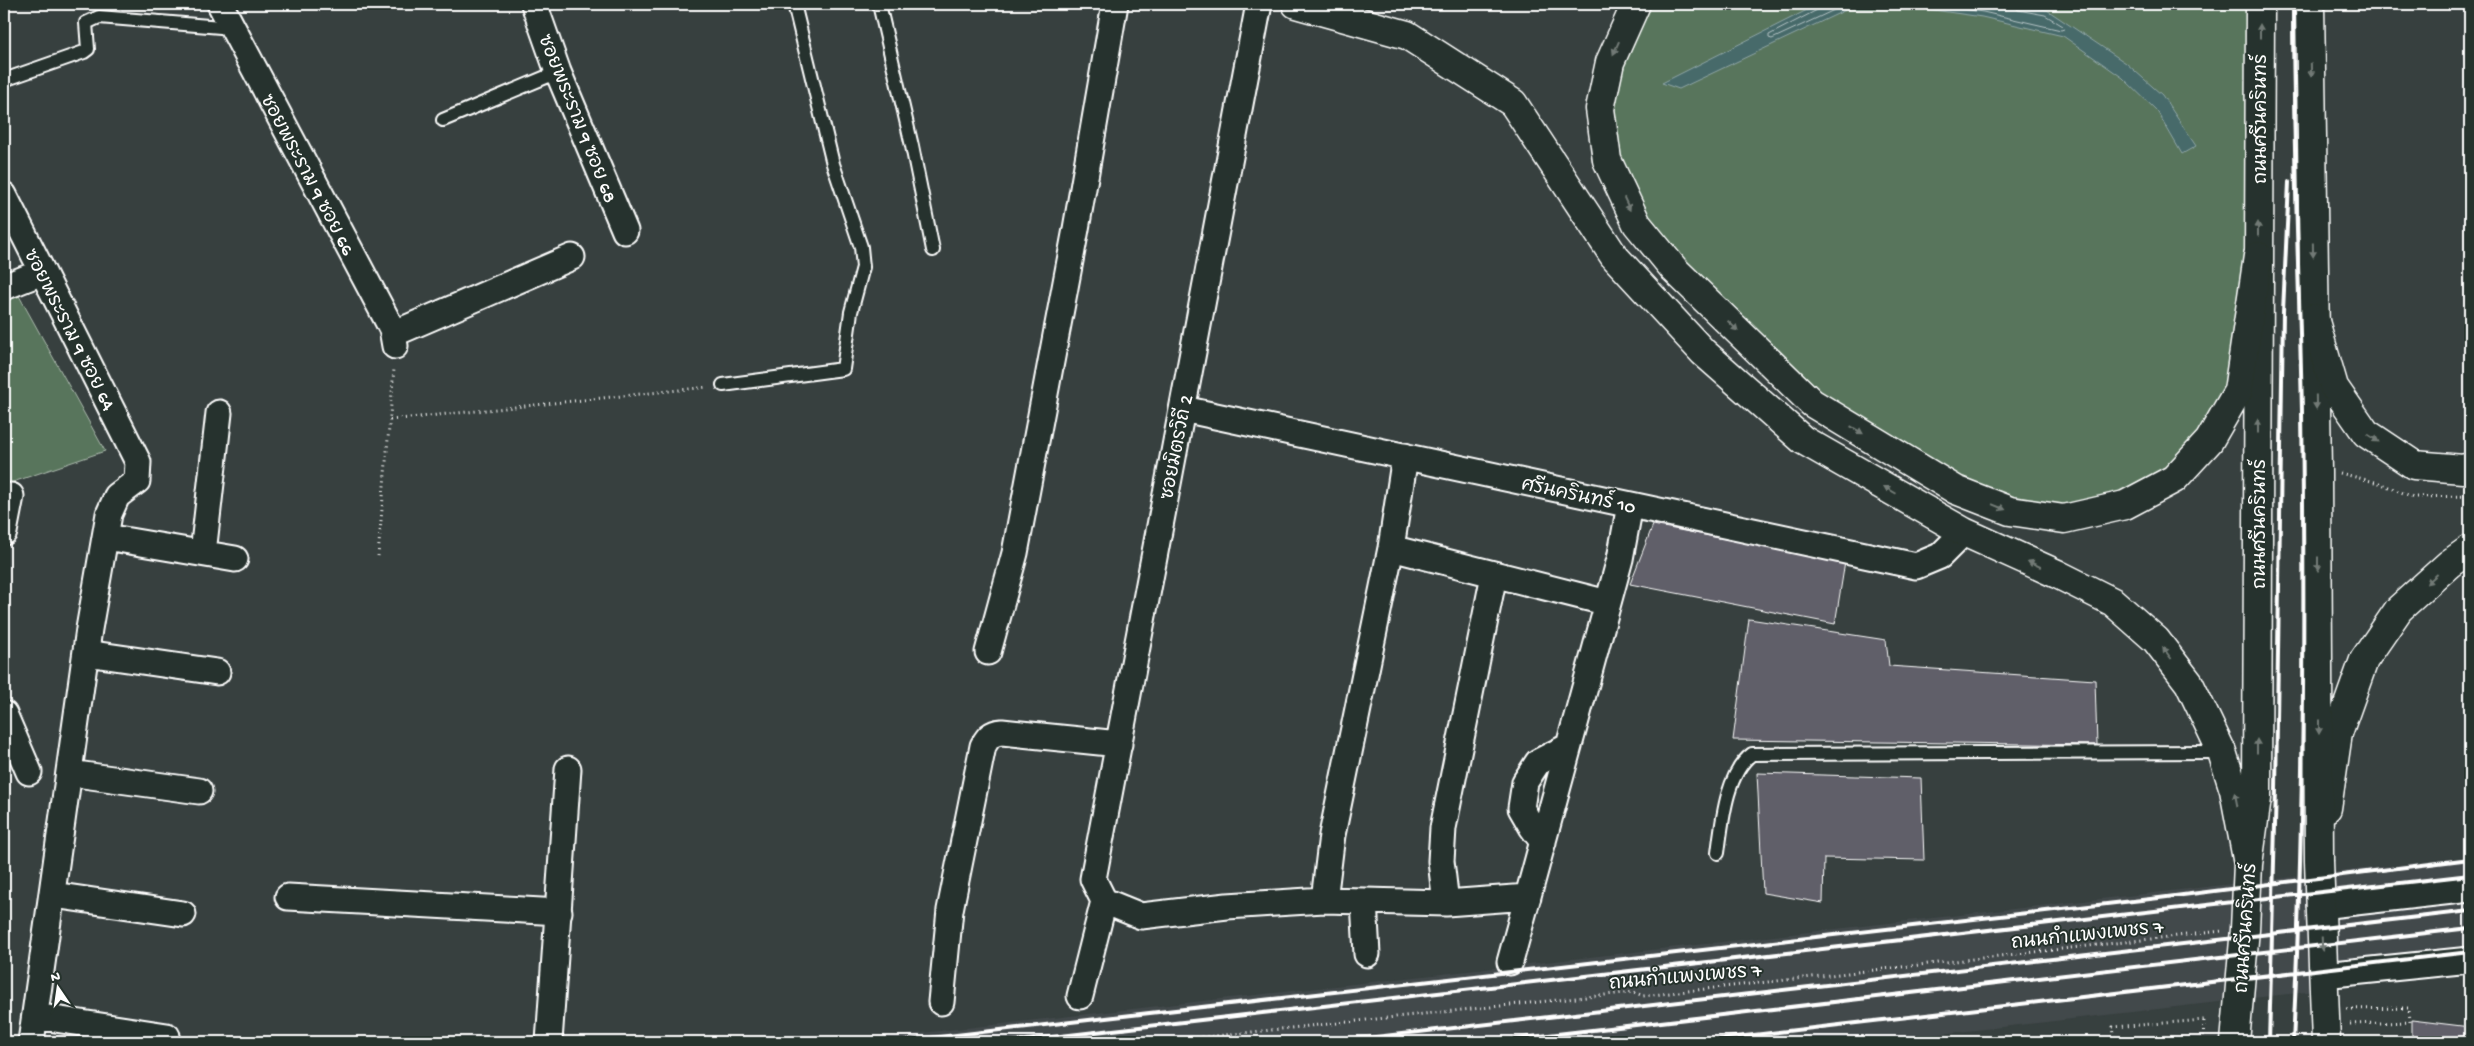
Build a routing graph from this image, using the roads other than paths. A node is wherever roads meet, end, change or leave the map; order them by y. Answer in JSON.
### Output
{"nodes":[{"id":1,"x":220,"y":4,"type":"edge"},
{"id":2,"x":534,"y":4,"type":"edge"},
{"id":3,"x":794,"y":4,"type":"edge"},
{"id":4,"x":879,"y":4,"type":"edge"},
{"id":5,"x":1115,"y":4,"type":"edge"},
{"id":6,"x":1259,"y":4,"type":"edge"},
{"id":7,"x":1296,"y":4,"type":"edge"},
{"id":8,"x":1636,"y":4,"type":"edge"},
{"id":9,"x":2260,"y":4,"type":"edge"},
{"id":10,"x":2310,"y":4,"type":"edge"},
{"id":11,"x":233,"y":28,"type":"junction"},
{"id":12,"x":558,"y":72,"type":"junction"},
{"id":13,"x":4,"y":80,"type":"edge"},
{"id":14,"x":443,"y":120,"type":"dead end"},
{"id":15,"x":4,"y":195,"type":"edge"},
{"id":16,"x":625,"y":231,"type":"dead end"},
{"id":17,"x":933,"y":250,"type":"dead end"},
{"id":18,"x":2258,"y":256,"type":"junction"},
{"id":19,"x":572,"y":257,"type":"dead end"},
{"id":20,"x":42,"y":272,"type":"junction"},
{"id":21,"x":4,"y":287,"type":"edge"},
{"id":22,"x":2314,"y":318,"type":"junction"},
{"id":23,"x":723,"y":385,"type":"road end"},
{"id":24,"x":1183,"y":408,"type":"junction"},
{"id":25,"x":219,"y":413,"type":"dead end"},
{"id":26,"x":1405,"y":456,"type":"junction"},
{"id":27,"x":2470,"y":467,"type":"edge"},
{"id":28,"x":11,"y":496,"type":"dead end"},
{"id":29,"x":1630,"y":505,"type":"junction"},
{"id":30,"x":4,"y":532,"type":"edge"},
{"id":31,"x":1964,"y":532,"type":"junction"},
{"id":32,"x":106,"y":537,"type":"junction"},
{"id":33,"x":1391,"y":548,"type":"junction"},
{"id":34,"x":2470,"y":549,"type":"edge"},
{"id":35,"x":203,"y":553,"type":"junction"},
{"id":36,"x":235,"y":559,"type":"dead end"},
{"id":37,"x":1494,"y":575,"type":"junction"},
{"id":38,"x":1608,"y":603,"type":"junction"},
{"id":39,"x":988,"y":652,"type":"dead end"},
{"id":40,"x":86,"y":653,"type":"junction"},
{"id":41,"x":217,"y":672,"type":"dead end"},
{"id":42,"x":4,"y":714,"type":"edge"},
{"id":43,"x":1119,"y":744,"type":"junction"},
{"id":44,"x":1569,"y":746,"type":"junction"},
{"id":45,"x":2222,"y":752,"type":"junction"},
{"id":46,"x":568,"y":769,"type":"dead end"},
{"id":47,"x":29,"y":772,"type":"dead end"},
{"id":48,"x":70,"y":773,"type":"junction"},
{"id":49,"x":199,"y":791,"type":"dead end"},
{"id":50,"x":2257,"y":798,"type":"junction"},
{"id":51,"x":1543,"y":842,"type":"junction"},
{"id":52,"x":1718,"y":852,"type":"dead end"},
{"id":53,"x":2319,"y":860,"type":"junction"},
{"id":54,"x":2248,"y":864,"type":"junction"},
{"id":55,"x":2470,"y":888,"type":"edge"},
{"id":56,"x":53,"y":895,"type":"junction"},
{"id":57,"x":288,"y":896,"type":"dead end"},
{"id":58,"x":1100,"y":896,"type":"junction"},
{"id":59,"x":1528,"y":897,"type":"junction"},
{"id":60,"x":1324,"y":900,"type":"junction"},
{"id":61,"x":1364,"y":901,"type":"junction"},
{"id":62,"x":1446,"y":903,"type":"junction"},
{"id":63,"x":2320,"y":906,"type":"junction"},
{"id":64,"x":559,"y":912,"type":"junction"},
{"id":65,"x":184,"y":914,"type":"dead end"},
{"id":66,"x":1367,"y":954,"type":"dead end"},
{"id":67,"x":2470,"y":960,"type":"edge"},
{"id":68,"x":1510,"y":962,"type":"dead end"},
{"id":69,"x":2324,"y":993,"type":"junction"},
{"id":70,"x":1080,"y":996,"type":"dead end"},
{"id":71,"x":941,"y":1002,"type":"dead end"},
{"id":72,"x":35,"y":1016,"type":"junction"},
{"id":73,"x":167,"y":1036,"type":"dead end"},
{"id":74,"x":31,"y":1042,"type":"edge"},
{"id":75,"x":549,"y":1042,"type":"edge"},
{"id":76,"x":2235,"y":1042,"type":"edge"},
{"id":77,"x":2252,"y":1042,"type":"edge"},
{"id":78,"x":2314,"y":1042,"type":"edge"},
{"id":79,"x":2326,"y":1042,"type":"edge"}],
"edges":[{"from":1,"to":11,"type":"street","name":"ซอยพระราม 9 ซอย 66"},
{"from":2,"to":12,"type":"street","name":"ซอยพระราม 9 ซอย 68"},
{"from":3,"to":23,"type":"lane"},
{"from":4,"to":17,"type":"lane"},
{"from":5,"to":39,"type":"street"},
{"from":6,"to":24,"type":"street","name":"ซอยมิตรวิถี 2"},
{"from":31,"to":7,"type":"main road","one_way":true},
{"from":8,"to":18,"type":"main road","one_way":true},
{"from":18,"to":9,"type":"main road","name":"ถนนศรีนครินทร์","one_way":true},
{"from":10,"to":22,"type":"main road","one_way":true},
{"from":11,"to":13,"type":"lane"},
{"from":11,"to":19,"type":"street","name":"ซอยพระราม 9 ซอย 66"},
{"from":12,"to":14,"type":"lane"},
{"from":12,"to":16,"type":"street","name":"ซอยพระราม 9 ซอย 68"},
{"from":15,"to":20,"type":"street","name":"ซอยพระราม 9 ซอย 64"},
{"from":50,"to":18,"type":"main road","name":"ถนนศรีนครินทร์","one_way":true},
{"from":20,"to":21,"type":"street"},
{"from":20,"to":32,"type":"street","name":"ซอยพระราม 9 ซอย 64"},
{"from":22,"to":27,"type":"main road","one_way":true},
{"from":22,"to":53,"type":"main road","one_way":true},
{"from":24,"to":26,"type":"street","name":"ศรีนครินทร์ 10"},
{"from":24,"to":43,"type":"street","name":"ซอยมิตรวิถี 2"},
{"from":25,"to":35,"type":"street"},
{"from":26,"to":29,"type":"street","name":"ศรีนครินทร์ 10"},
{"from":26,"to":33,"type":"street"},
{"from":28,"to":30,"type":"street"},
{"from":29,"to":31,"type":"street","name":"ศรีนครินทร์ 10"},
{"from":29,"to":38,"type":"street"},
{"from":45,"to":31,"type":"main road","one_way":true},
{"from":32,"to":35,"type":"street"},
{"from":32,"to":40,"type":"street"},
{"from":33,"to":37,"type":"street"},
{"from":33,"to":60,"type":"street"},
{"from":34,"to":53,"type":"main road","one_way":true},
{"from":35,"to":36,"type":"street"},
{"from":37,"to":38,"type":"street"},
{"from":37,"to":62,"type":"street"},
{"from":38,"to":44,"type":"street"},
{"from":40,"to":41,"type":"street"},
{"from":40,"to":48,"type":"street"},
{"from":42,"to":47,"type":"street"},
{"from":43,"to":58,"type":"street","name":"ซอยมิตรวิถี 2"},
{"from":43,"to":71,"type":"street"},
{"from":44,"to":51,"type":"street"},
{"from":44,"to":51,"type":"street"},
{"from":45,"to":52,"type":"lane"},
{"from":54,"to":45,"type":"main road","one_way":true},
{"from":46,"to":64,"type":"street"},
{"from":48,"to":49,"type":"street"},
{"from":48,"to":56,"type":"street"},
{"from":50,"to":54,"type":"main road","name":"ถนนศรีนครินทร์"},
{"from":50,"to":77,"type":"main road"},
{"from":51,"to":59,"type":"street"},
{"from":53,"to":63,"type":"main road"},
{"from":54,"to":76,"type":"main road","name":"ถนนศรีนครินทร์"},
{"from":55,"to":63,"type":"street"},
{"from":56,"to":65,"type":"street"},
{"from":56,"to":72,"type":"street"},
{"from":57,"to":64,"type":"street"},
{"from":58,"to":60,"type":"street"},
{"from":58,"to":70,"type":"street","name":"ซอยมิตรวิถี 2"},
{"from":59,"to":62,"type":"street"},
{"from":59,"to":68,"type":"street"},
{"from":60,"to":61,"type":"street"},
{"from":61,"to":62,"type":"street"},
{"from":61,"to":66,"type":"street"},
{"from":63,"to":69,"type":"main road","one_way":true},
{"from":64,"to":75,"type":"street"},
{"from":67,"to":69,"type":"street"},
{"from":69,"to":78,"type":"main road"},
{"from":69,"to":79,"type":"main road"},
{"from":72,"to":73,"type":"street"},
{"from":72,"to":74,"type":"street"}]}
